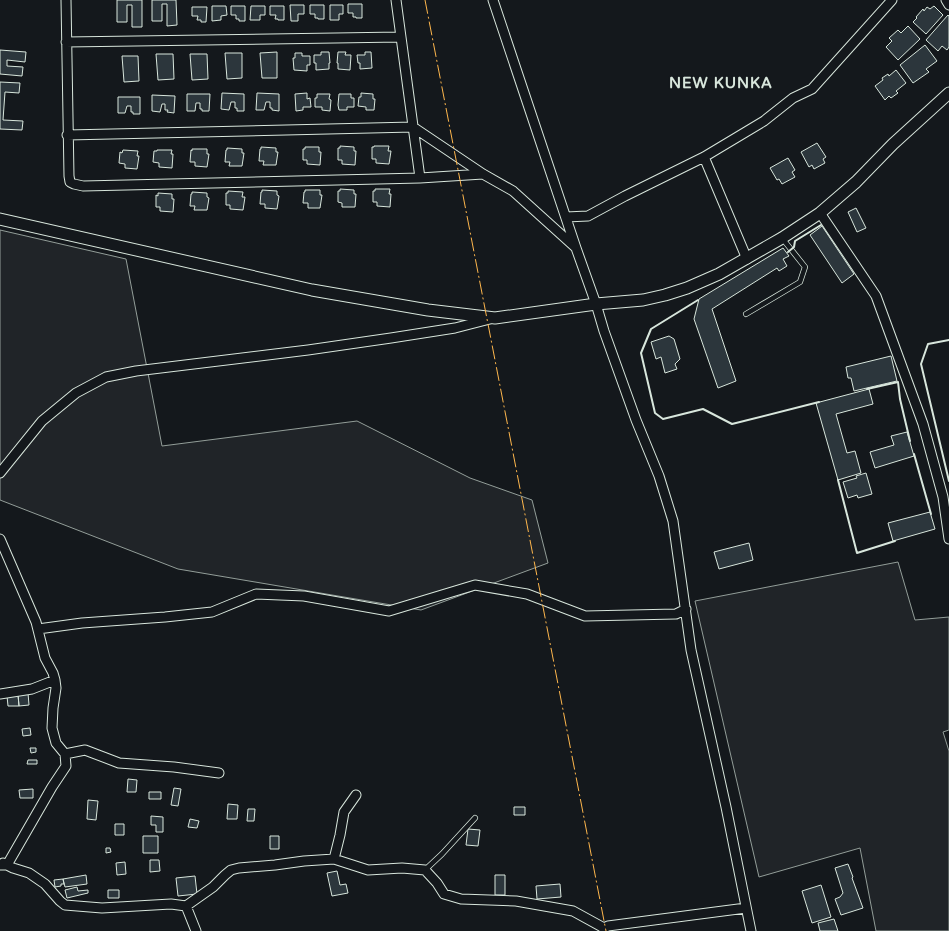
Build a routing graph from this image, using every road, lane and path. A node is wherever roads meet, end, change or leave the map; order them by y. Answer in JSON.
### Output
{"nodes":[{"id":1,"x":66,"y":0,"type":"edge"},
{"id":2,"x":396,"y":0,"type":"edge"},
{"id":3,"x":493,"y":0,"type":"edge"},
{"id":4,"x":892,"y":0,"type":"edge"},
{"id":5,"x":946,"y":0,"type":"edge"},
{"id":6,"x":949,"y":5,"type":"edge"},
{"id":7,"x":400,"y":37,"type":"junction"},
{"id":8,"x":66,"y":42,"type":"junction"},
{"id":9,"x":949,"y":93,"type":"edge"},
{"id":10,"x":413,"y":127,"type":"junction"},
{"id":11,"x":67,"y":135,"type":"junction"},
{"id":12,"x":704,"y":157,"type":"junction"},
{"id":13,"x":483,"y":174,"type":"junction"},
{"id":14,"x":420,"y":178,"type":"junction"},
{"id":15,"x":820,"y":213,"type":"junction"},
{"id":16,"x":566,"y":217,"type":"junction"},
{"id":17,"x":0,"y":219,"type":"edge"},
{"id":18,"x":782,"y":238,"type":"junction"},
{"id":19,"x":576,"y":248,"type":"junction"},
{"id":20,"x":747,"y":259,"type":"junction"},
{"id":21,"x":596,"y":304,"type":"junction"},
{"id":22,"x":746,"y":314,"type":"dead end"},
{"id":23,"x":495,"y":318,"type":"junction"},
{"id":24,"x":0,"y":473,"type":"edge"},
{"id":25,"x":0,"y":539,"type":"edge"},
{"id":26,"x":949,"y":539,"type":"edge"},
{"id":27,"x":686,"y":610,"type":"junction"},
{"id":28,"x":38,"y":629,"type":"junction"},
{"id":29,"x":55,"y":680,"type":"junction"},
{"id":30,"x":0,"y":694,"type":"edge"},
{"id":31,"x":65,"y":754,"type":"junction"},
{"id":32,"x":219,"y":773,"type":"dead end"},
{"id":33,"x":356,"y":795,"type":"dead end"},
{"id":34,"x":475,"y":818,"type":"dead end"},
{"id":35,"x":334,"y":860,"type":"junction"},
{"id":36,"x":2,"y":864,"type":"edge"},
{"id":37,"x":425,"y":870,"type":"junction"},
{"id":38,"x":186,"y":906,"type":"junction"},
{"id":39,"x":746,"y":908,"type":"junction"},
{"id":40,"x":604,"y":930,"type":"edge"},
{"id":41,"x":196,"y":931,"type":"edge"},
{"id":42,"x":751,"y":931,"type":"edge"}],
"edges":[{"from":1,"to":8,"type":"street"},
{"from":2,"to":7,"type":"street"},
{"from":3,"to":16,"type":"street"},
{"from":4,"to":12,"type":"street"},
{"from":5,"to":6,"type":"street"},
{"from":7,"to":8,"type":"street"},
{"from":7,"to":10,"type":"street"},
{"from":8,"to":11,"type":"street"},
{"from":9,"to":15,"type":"street"},
{"from":10,"to":11,"type":"street"},
{"from":10,"to":13,"type":"street"},
{"from":10,"to":14,"type":"street"},
{"from":11,"to":14,"type":"street"},
{"from":12,"to":16,"type":"street"},
{"from":12,"to":20,"type":"street"},
{"from":13,"to":14,"type":"street"},
{"from":13,"to":19,"type":"street"},
{"from":15,"to":18,"type":"street"},
{"from":15,"to":26,"type":"street"},
{"from":16,"to":19,"type":"street"},
{"from":17,"to":23,"type":"street"},
{"from":18,"to":20,"type":"street"},
{"from":18,"to":22,"type":"lane"},
{"from":19,"to":21,"type":"street"},
{"from":20,"to":21,"type":"street"},
{"from":21,"to":23,"type":"street"},
{"from":21,"to":27,"type":"street"},
{"from":23,"to":24,"type":"street"},
{"from":25,"to":28,"type":"street"},
{"from":27,"to":28,"type":"street"},
{"from":27,"to":39,"type":"street"},
{"from":28,"to":29,"type":"street"},
{"from":29,"to":30,"type":"street"},
{"from":29,"to":31,"type":"street"},
{"from":31,"to":32,"type":"street"},
{"from":31,"to":36,"type":"street"},
{"from":33,"to":35,"type":"street"},
{"from":34,"to":37,"type":"lane"},
{"from":35,"to":37,"type":"street"},
{"from":35,"to":38,"type":"street"},
{"from":36,"to":38,"type":"street"},
{"from":37,"to":40,"type":"street"},
{"from":38,"to":41,"type":"street"},
{"from":39,"to":40,"type":"street"},
{"from":39,"to":42,"type":"street"}]}
